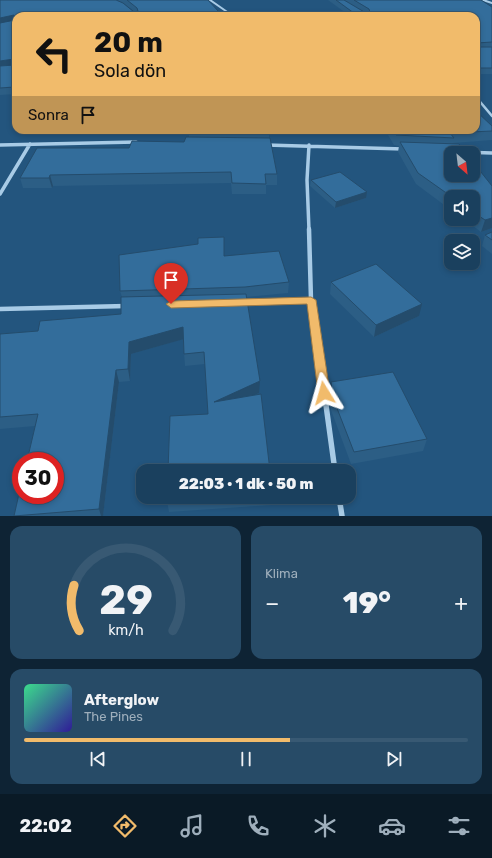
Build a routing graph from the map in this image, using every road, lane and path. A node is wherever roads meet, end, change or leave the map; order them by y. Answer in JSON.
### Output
{"nodes":[{"id":1,"x":210,"y":0,"type":"edge"},
{"id":2,"x":483,"y":0,"type":"edge"},
{"id":3,"x":492,"y":3,"type":"edge"},
{"id":4,"x":227,"y":12,"type":"edge"},
{"id":5,"x":480,"y":102,"type":"edge"},
{"id":6,"x":492,"y":116,"type":"edge"},
{"id":7,"x":140,"y":142,"type":"edge"},
{"id":8,"x":30,"y":144,"type":"junction"},
{"id":9,"x":0,"y":145,"type":"edge"},
{"id":10,"x":263,"y":145,"type":"edge"},
{"id":11,"x":309,"y":145,"type":"junction"},
{"id":12,"x":404,"y":150,"type":"edge"},
{"id":13,"x":480,"y":153,"type":"edge"},
{"id":14,"x":492,"y":153,"type":"edge"},
{"id":15,"x":0,"y":194,"type":"edge"},
{"id":16,"x":311,"y":300,"type":"junction"},
{"id":17,"x":239,"y":302,"type":"edge"},
{"id":18,"x":136,"y":305,"type":"edge"},
{"id":19,"x":0,"y":309,"type":"edge"},
{"id":20,"x":334,"y":464,"type":"edge"},
{"id":21,"x":340,"y":504,"type":"edge"},
{"id":22,"x":342,"y":516,"type":"edge"}],
"edges":[{"from":1,"to":4,"type":"street"},
{"from":2,"to":3,"type":"street"},
{"from":5,"to":6,"type":"street"},
{"from":7,"to":8,"type":"street"},
{"from":8,"to":9,"type":"street"},
{"from":8,"to":15,"type":"street"},
{"from":10,"to":11,"type":"street"},
{"from":11,"to":12,"type":"street"},
{"from":11,"to":16,"type":"street"},
{"from":13,"to":14,"type":"street"},
{"from":16,"to":17,"type":"street"},
{"from":16,"to":20,"type":"street"},
{"from":18,"to":19,"type":"street"},
{"from":21,"to":22,"type":"street"}]}
